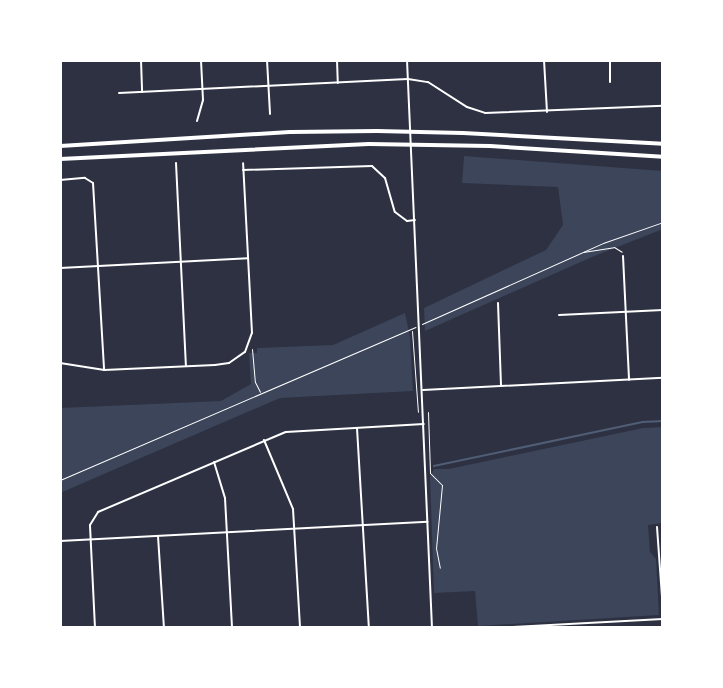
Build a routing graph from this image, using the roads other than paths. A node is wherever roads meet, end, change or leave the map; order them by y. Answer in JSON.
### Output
{"nodes":[{"id":1,"x":141,"y":60,"type":"edge"},
{"id":2,"x":201,"y":60,"type":"edge"},
{"id":3,"x":267,"y":60,"type":"edge"},
{"id":4,"x":337,"y":60,"type":"edge"},
{"id":5,"x":407,"y":60,"type":"edge"},
{"id":6,"x":544,"y":60,"type":"edge"},
{"id":7,"x":610,"y":60,"type":"edge"},
{"id":8,"x":408,"y":79,"type":"junction"},
{"id":9,"x":610,"y":82,"type":"dead end"},
{"id":10,"x":338,"y":83,"type":"junction"},
{"id":11,"x":268,"y":86,"type":"junction"},
{"id":12,"x":203,"y":89,"type":"junction"},
{"id":13,"x":142,"y":92,"type":"junction"},
{"id":14,"x":119,"y":93,"type":"dead end"},
{"id":15,"x":663,"y":106,"type":"edge"},
{"id":16,"x":547,"y":112,"type":"junction"},
{"id":17,"x":270,"y":114,"type":"dead end"},
{"id":18,"x":196,"y":121,"type":"dead end"},
{"id":19,"x":663,"y":144,"type":"edge"},
{"id":20,"x":60,"y":146,"type":"edge"},
{"id":21,"x":663,"y":157,"type":"edge"},
{"id":22,"x":60,"y":159,"type":"edge"},
{"id":23,"x":176,"y":163,"type":"dead end"},
{"id":24,"x":243,"y":163,"type":"dead end"},
{"id":25,"x":243,"y":170,"type":"junction"},
{"id":26,"x":60,"y":180,"type":"edge"},
{"id":27,"x":415,"y":220,"type":"junction"},
{"id":28,"x":623,"y":256,"type":"road end"},
{"id":29,"x":248,"y":258,"type":"junction"},
{"id":30,"x":181,"y":261,"type":"junction"},
{"id":31,"x":98,"y":266,"type":"junction"},
{"id":32,"x":60,"y":268,"type":"edge"},
{"id":33,"x":498,"y":303,"type":"dead end"},
{"id":34,"x":663,"y":310,"type":"edge"},
{"id":35,"x":626,"y":311,"type":"junction"},
{"id":36,"x":559,"y":315,"type":"dead end"},
{"id":37,"x":60,"y":363,"type":"edge"},
{"id":38,"x":186,"y":366,"type":"junction"},
{"id":39,"x":104,"y":370,"type":"junction"},
{"id":40,"x":663,"y":378,"type":"edge"},
{"id":41,"x":629,"y":380,"type":"junction"},
{"id":42,"x":501,"y":386,"type":"junction"},
{"id":43,"x":423,"y":390,"type":"junction"},
{"id":44,"x":424,"y":424,"type":"junction"},
{"id":45,"x":357,"y":428,"type":"junction"},
{"id":46,"x":264,"y":440,"type":"junction"},
{"id":47,"x":214,"y":462,"type":"junction"},
{"id":48,"x":428,"y":522,"type":"junction"},
{"id":49,"x":363,"y":526,"type":"junction"},
{"id":50,"x":657,"y":527,"type":"dead end"},
{"id":51,"x":294,"y":529,"type":"junction"},
{"id":52,"x":227,"y":533,"type":"junction"},
{"id":53,"x":158,"y":536,"type":"junction"},
{"id":54,"x":91,"y":539,"type":"junction"},
{"id":55,"x":60,"y":541,"type":"edge"},
{"id":56,"x":663,"y":610,"type":"edge"},
{"id":57,"x":663,"y":619,"type":"edge"},
{"id":58,"x":604,"y":622,"type":"junction"},
{"id":59,"x":535,"y":627,"type":"edge"},
{"id":60,"x":604,"y":627,"type":"edge"},
{"id":61,"x":95,"y":628,"type":"edge"},
{"id":62,"x":164,"y":628,"type":"edge"},
{"id":63,"x":231,"y":628,"type":"edge"},
{"id":64,"x":300,"y":628,"type":"edge"},
{"id":65,"x":369,"y":628,"type":"edge"},
{"id":66,"x":432,"y":628,"type":"edge"},
{"id":67,"x":492,"y":628,"type":"edge"}],
"edges":[{"from":1,"to":13,"type":"street"},
{"from":2,"to":12,"type":"street"},
{"from":3,"to":11,"type":"street"},
{"from":4,"to":10,"type":"street"},
{"from":5,"to":8,"type":"street"},
{"from":6,"to":16,"type":"street"},
{"from":7,"to":9,"type":"street"},
{"from":8,"to":10,"type":"street"},
{"from":8,"to":16,"type":"street"},
{"from":8,"to":27,"type":"street"},
{"from":10,"to":11,"type":"street"},
{"from":11,"to":12,"type":"street"},
{"from":11,"to":17,"type":"street"},
{"from":12,"to":13,"type":"street"},
{"from":12,"to":18,"type":"street"},
{"from":13,"to":14,"type":"street"},
{"from":15,"to":16,"type":"street"},
{"from":19,"to":20,"type":"highway"},
{"from":21,"to":22,"type":"highway"},
{"from":23,"to":30,"type":"street"},
{"from":24,"to":25,"type":"street"},
{"from":25,"to":27,"type":"street"},
{"from":25,"to":29,"type":"street"},
{"from":26,"to":31,"type":"street"},
{"from":27,"to":43,"type":"street"},
{"from":28,"to":35,"type":"street"},
{"from":29,"to":30,"type":"street"},
{"from":29,"to":38,"type":"street"},
{"from":30,"to":31,"type":"street"},
{"from":30,"to":38,"type":"street"},
{"from":31,"to":32,"type":"street"},
{"from":31,"to":39,"type":"street"},
{"from":33,"to":42,"type":"street"},
{"from":34,"to":35,"type":"street"},
{"from":35,"to":36,"type":"street"},
{"from":35,"to":41,"type":"street"},
{"from":37,"to":39,"type":"street"},
{"from":38,"to":39,"type":"street"},
{"from":40,"to":41,"type":"street"},
{"from":41,"to":42,"type":"street"},
{"from":42,"to":43,"type":"street"},
{"from":43,"to":44,"type":"street"},
{"from":44,"to":45,"type":"street"},
{"from":44,"to":48,"type":"street"},
{"from":45,"to":46,"type":"street"},
{"from":45,"to":49,"type":"street"},
{"from":46,"to":47,"type":"street"},
{"from":46,"to":51,"type":"street"},
{"from":47,"to":52,"type":"street"},
{"from":47,"to":54,"type":"street"},
{"from":48,"to":49,"type":"street"},
{"from":48,"to":66,"type":"street"},
{"from":49,"to":51,"type":"street"},
{"from":49,"to":65,"type":"street"},
{"from":50,"to":56,"type":"street"},
{"from":51,"to":52,"type":"street"},
{"from":51,"to":64,"type":"street"},
{"from":52,"to":53,"type":"street"},
{"from":52,"to":63,"type":"street"},
{"from":53,"to":54,"type":"street"},
{"from":53,"to":62,"type":"street"},
{"from":54,"to":55,"type":"street"},
{"from":54,"to":61,"type":"street"},
{"from":57,"to":58,"type":"street"},
{"from":58,"to":59,"type":"street"},
{"from":58,"to":60,"type":"street"},
{"from":59,"to":67,"type":"street"}]}
